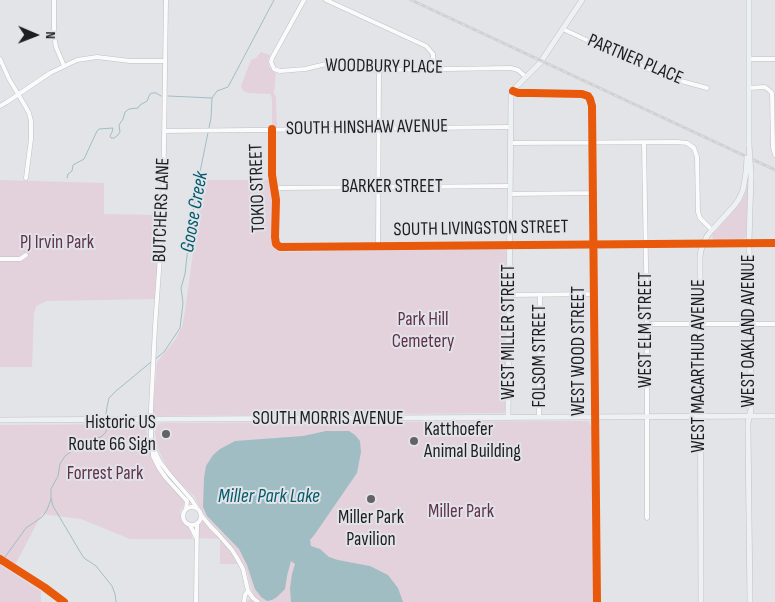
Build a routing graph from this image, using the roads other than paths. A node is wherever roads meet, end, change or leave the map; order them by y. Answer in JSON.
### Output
{"nodes":[{"id":1,"x":54,"y":0,"type":"edge"},
{"id":2,"x":166,"y":0,"type":"edge"},
{"id":3,"x":304,"y":0,"type":"edge"},
{"id":4,"x":326,"y":0,"type":"edge"},
{"id":5,"x":582,"y":0,"type":"edge"},
{"id":6,"x":749,"y":0,"type":"edge"},
{"id":7,"x":563,"y":29,"type":"junction"},
{"id":8,"x":0,"y":58,"type":"edge"},
{"id":9,"x":748,"y":59,"type":"junction"},
{"id":10,"x":775,"y":59,"type":"edge"},
{"id":11,"x":165,"y":61,"type":"junction"},
{"id":12,"x":64,"y":66,"type":"junction"},
{"id":13,"x":433,"y":68,"type":"junction"},
{"id":14,"x":379,"y":70,"type":"junction"},
{"id":15,"x":526,"y":77,"type":"junction"},
{"id":16,"x":707,"y":88,"type":"dead end"},
{"id":17,"x":748,"y":88,"type":"junction"},
{"id":18,"x":513,"y":91,"type":"junction"},
{"id":19,"x":18,"y":95,"type":"junction"},
{"id":20,"x":0,"y":106,"type":"edge"},
{"id":21,"x":510,"y":127,"type":"junction"},
{"id":22,"x":272,"y":129,"type":"junction"},
{"id":23,"x":378,"y":129,"type":"junction"},
{"id":24,"x":164,"y":131,"type":"junction"},
{"id":25,"x":593,"y":142,"type":"junction"},
{"id":26,"x":510,"y":143,"type":"junction"},
{"id":27,"x":644,"y":143,"type":"junction"},
{"id":28,"x":775,"y":155,"type":"edge"},
{"id":29,"x":748,"y":174,"type":"junction"},
{"id":30,"x":26,"y":178,"type":"dead end"},
{"id":31,"x":510,"y":186,"type":"junction"},
{"id":32,"x":378,"y":187,"type":"junction"},
{"id":33,"x":274,"y":190,"type":"junction"},
{"id":34,"x":594,"y":193,"type":"junction"},
{"id":35,"x":510,"y":194,"type":"junction"},
{"id":36,"x":712,"y":230,"type":"junction"},
{"id":37,"x":749,"y":242,"type":"junction"},
{"id":38,"x":646,"y":243,"type":"junction"},
{"id":39,"x":704,"y":243,"type":"junction"},
{"id":40,"x":775,"y":243,"type":"edge"},
{"id":41,"x":594,"y":244,"type":"junction"},
{"id":42,"x":509,"y":245,"type":"junction"},
{"id":43,"x":278,"y":246,"type":"joint"},
{"id":44,"x":378,"y":246,"type":"junction"},
{"id":45,"x":26,"y":255,"type":"dead end"},
{"id":46,"x":0,"y":259,"type":"edge"},
{"id":47,"x":595,"y":294,"type":"junction"},
{"id":48,"x":509,"y":295,"type":"junction"},
{"id":49,"x":540,"y":295,"type":"junction"},
{"id":50,"x":647,"y":324,"type":"junction"},
{"id":51,"x":699,"y":324,"type":"junction"},
{"id":52,"x":750,"y":324,"type":"junction"},
{"id":53,"x":775,"y":324,"type":"edge"},
{"id":54,"x":750,"y":416,"type":"junction"},
{"id":55,"x":775,"y":416,"type":"edge"},
{"id":56,"x":540,"y":417,"type":"junction"},
{"id":57,"x":595,"y":417,"type":"junction"},
{"id":58,"x":647,"y":417,"type":"junction"},
{"id":59,"x":699,"y":417,"type":"junction"},
{"id":60,"x":508,"y":418,"type":"junction"},
{"id":61,"x":0,"y":420,"type":"edge"},
{"id":62,"x":150,"y":420,"type":"junction"},
{"id":63,"x":153,"y":447,"type":"junction"},
{"id":64,"x":197,"y":508,"type":"junction"},
{"id":65,"x":186,"y":509,"type":"junction"},
{"id":66,"x":201,"y":515,"type":"junction"},
{"id":67,"x":647,"y":518,"type":"dead end"},
{"id":68,"x":197,"y":523,"type":"junction"},
{"id":69,"x":190,"y":524,"type":"junction"},
{"id":70,"x":210,"y":527,"type":"junction"},
{"id":71,"x":196,"y":537,"type":"junction"},
{"id":72,"x":0,"y":558,"type":"edge"},
{"id":73,"x":248,"y":591,"type":"junction"},
{"id":74,"x":64,"y":602,"type":"edge"},
{"id":75,"x":196,"y":602,"type":"edge"},
{"id":76,"x":244,"y":602,"type":"edge"},
{"id":77,"x":258,"y":602,"type":"edge"},
{"id":78,"x":597,"y":602,"type":"edge"},
{"id":79,"x":701,"y":602,"type":"edge"},
{"id":80,"x":750,"y":602,"type":"edge"}],
"edges":[{"from":1,"to":12,"type":"street"},
{"from":2,"to":11,"type":"street","name":"BUTCHERS LANE"},
{"from":3,"to":14,"type":"street","name":"WOODBURY PLACE"},
{"from":4,"to":13,"type":"street"},
{"from":5,"to":7,"type":"main road"},
{"from":6,"to":9,"type":"main road"},
{"from":7,"to":15,"type":"main road"},
{"from":7,"to":16,"type":"street","name":"PARTNER PLACE"},
{"from":8,"to":19,"type":"street"},
{"from":9,"to":10,"type":"street"},
{"from":9,"to":17,"type":"main road"},
{"from":11,"to":12,"type":"street"},
{"from":11,"to":24,"type":"street","name":"BUTCHERS LANE"},
{"from":12,"to":19,"type":"street"},
{"from":13,"to":14,"type":"street","name":"WOODBURY PLACE"},
{"from":13,"to":15,"type":"street","name":"WOODBURY PLACE"},
{"from":14,"to":23,"type":"street"},
{"from":15,"to":18,"type":"main road"},
{"from":17,"to":28,"type":"street"},
{"from":17,"to":29,"type":"main road","name":"WEST MACARTHUR AVENUE","bridge":true},
{"from":18,"to":21,"type":"main road","name":"WEST MILLER STREET"},
{"from":18,"to":25,"type":"street","name":"WEST WOOD STREET"},
{"from":19,"to":20,"type":"street"},
{"from":19,"to":30,"type":"street"},
{"from":21,"to":23,"type":"street","name":"SOUTH HINSHAW AVENUE"},
{"from":21,"to":26,"type":"main road","name":"WEST MILLER STREET"},
{"from":22,"to":23,"type":"street","name":"SOUTH HINSHAW AVENUE"},
{"from":22,"to":24,"type":"street","name":"SOUTH HINSHAW AVENUE"},
{"from":22,"to":33,"type":"street","name":"TOKIO STREET"},
{"from":23,"to":32,"type":"street"},
{"from":24,"to":62,"type":"street","name":"BUTCHERS LANE"},
{"from":25,"to":26,"type":"street"},
{"from":25,"to":27,"type":"street"},
{"from":25,"to":34,"type":"street","name":"WEST WOOD STREET"},
{"from":26,"to":31,"type":"main road","name":"WEST MILLER STREET"},
{"from":27,"to":36,"type":"street"},
{"from":27,"to":38,"type":"street","name":"WEST ELM STREET"},
{"from":29,"to":36,"type":"main road","name":"WEST MACARTHUR AVENUE"},
{"from":29,"to":37,"type":"main road","name":"WEST OAKLAND AVENUE"},
{"from":31,"to":32,"type":"street","name":"BARKER STREET"},
{"from":31,"to":35,"type":"main road","name":"WEST MILLER STREET"},
{"from":32,"to":33,"type":"street","name":"BARKER STREET"},
{"from":32,"to":44,"type":"street"},
{"from":33,"to":43,"type":"street","name":"TOKIO STREET"},
{"from":34,"to":35,"type":"street"},
{"from":34,"to":41,"type":"street","name":"WEST WOOD STREET"},
{"from":35,"to":42,"type":"main road","name":"WEST MILLER STREET"},
{"from":36,"to":39,"type":"main road","name":"WEST MACARTHUR AVENUE"},
{"from":37,"to":39,"type":"street","name":"SOUTH LIVINGSTON STREET"},
{"from":37,"to":40,"type":"street","name":"SOUTH LIVINGSTON STREET"},
{"from":37,"to":52,"type":"main road","name":"WEST OAKLAND AVENUE"},
{"from":38,"to":39,"type":"street","name":"SOUTH LIVINGSTON STREET"},
{"from":38,"to":41,"type":"street","name":"SOUTH LIVINGSTON STREET"},
{"from":38,"to":50,"type":"street","name":"WEST ELM STREET"},
{"from":39,"to":51,"type":"main road","name":"WEST MACARTHUR AVENUE"},
{"from":41,"to":42,"type":"street","name":"SOUTH LIVINGSTON STREET"},
{"from":41,"to":47,"type":"street","name":"WEST WOOD STREET"},
{"from":42,"to":44,"type":"street","name":"SOUTH LIVINGSTON STREET"},
{"from":42,"to":48,"type":"main road","name":"WEST MILLER STREET"},
{"from":43,"to":44,"type":"street","name":"SOUTH LIVINGSTON STREET"},
{"from":45,"to":46,"type":"street"},
{"from":47,"to":49,"type":"street"},
{"from":47,"to":57,"type":"street","name":"WEST WOOD STREET"},
{"from":48,"to":49,"type":"street"},
{"from":48,"to":60,"type":"main road","name":"WEST MILLER STREET"},
{"from":49,"to":56,"type":"street","name":"FOLSOM STREET"},
{"from":50,"to":51,"type":"street"},
{"from":50,"to":58,"type":"street","name":"WEST ELM STREET"},
{"from":51,"to":52,"type":"street"},
{"from":51,"to":59,"type":"main road","name":"WEST MACARTHUR AVENUE"},
{"from":52,"to":53,"type":"street"},
{"from":52,"to":54,"type":"main road","name":"WEST OAKLAND AVENUE"},
{"from":54,"to":55,"type":"main road","name":"SOUTH MORRIS AVENUE"},
{"from":54,"to":59,"type":"main road","name":"SOUTH MORRIS AVENUE"},
{"from":54,"to":80,"type":"main road","name":"WEST OAKLAND AVENUE"},
{"from":56,"to":57,"type":"main road","name":"SOUTH MORRIS AVENUE"},
{"from":56,"to":60,"type":"main road","name":"SOUTH MORRIS AVENUE"},
{"from":57,"to":58,"type":"main road","name":"SOUTH MORRIS AVENUE"},
{"from":57,"to":78,"type":"main road","name":"WEST WOOD STREET"},
{"from":58,"to":59,"type":"main road","name":"SOUTH MORRIS AVENUE"},
{"from":58,"to":67,"type":"street","name":"WEST ELM STREET"},
{"from":59,"to":79,"type":"main road","name":"WEST MACARTHUR AVENUE"},
{"from":60,"to":62,"type":"main road","name":"SOUTH MORRIS AVENUE"},
{"from":61,"to":62,"type":"main road","name":"SOUTH MORRIS AVENUE"},
{"from":62,"to":63,"type":"street","name":"BUTCHERS LANE"},
{"from":63,"to":64,"type":"street"},
{"from":63,"to":65,"type":"street"},
{"from":64,"to":65,"type":"street"},
{"from":64,"to":66,"type":"street"},
{"from":65,"to":69,"type":"street"},
{"from":66,"to":68,"type":"street"},
{"from":66,"to":70,"type":"street"},
{"from":68,"to":69,"type":"street"},
{"from":68,"to":70,"type":"street"},
{"from":68,"to":71,"type":"street"},
{"from":69,"to":71,"type":"street"},
{"from":70,"to":73,"type":"street"},
{"from":71,"to":75,"type":"street"},
{"from":72,"to":74,"type":"street"},
{"from":73,"to":76,"type":"street"},
{"from":73,"to":77,"type":"street"}]}
